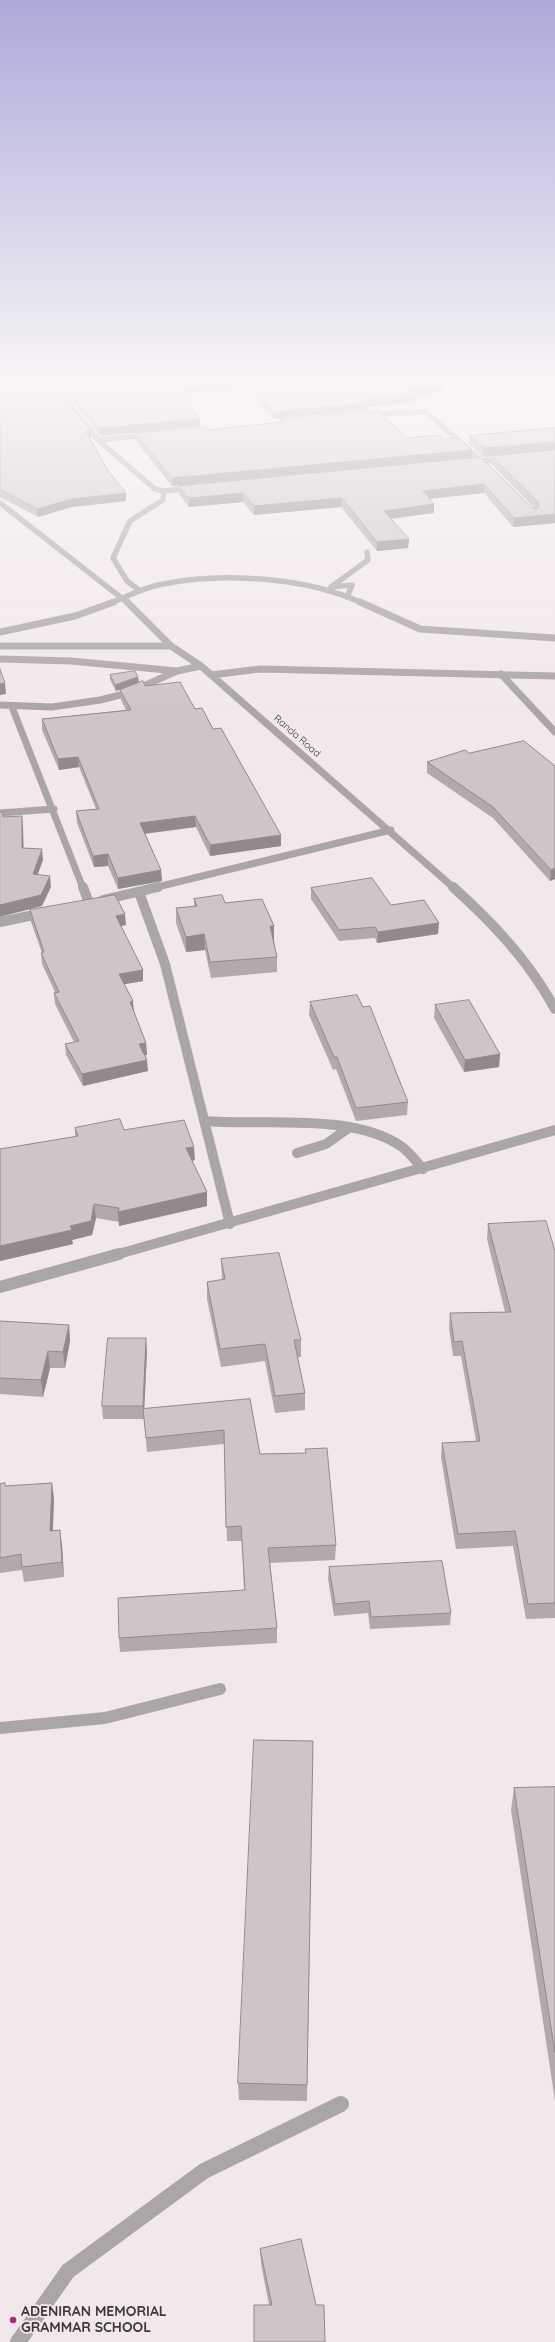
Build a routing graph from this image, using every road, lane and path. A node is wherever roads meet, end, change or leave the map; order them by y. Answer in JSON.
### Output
{"nodes":[{"id":1,"x":164,"y":491,"type":"edge"},
{"id":2,"x":0,"y":503,"type":"edge"},
{"id":3,"x":367,"y":552,"type":"dead end"},
{"id":4,"x":139,"y":590,"type":"junction"},
{"id":5,"x":347,"y":596,"type":"junction"},
{"id":6,"x":122,"y":597,"type":"junction"},
{"id":7,"x":0,"y":632,"type":"edge"},
{"id":8,"x":554,"y":637,"type":"edge"},
{"id":9,"x":0,"y":646,"type":"edge"},
{"id":10,"x":171,"y":646,"type":"junction"},
{"id":11,"x":0,"y":659,"type":"edge"},
{"id":12,"x":201,"y":666,"type":"junction"},
{"id":13,"x":177,"y":671,"type":"junction"},
{"id":14,"x":501,"y":674,"type":"junction"},
{"id":15,"x":211,"y":675,"type":"junction"},
{"id":16,"x":555,"y":676,"type":"edge"},
{"id":17,"x":0,"y":705,"type":"edge"},
{"id":18,"x":12,"y":707,"type":"junction"},
{"id":19,"x":555,"y":732,"type":"edge"},
{"id":20,"x":54,"y":809,"type":"junction"},
{"id":21,"x":0,"y":813,"type":"edge"},
{"id":22,"x":391,"y":830,"type":"junction"},
{"id":23,"x":139,"y":892,"type":"junction"},
{"id":24,"x":52,"y":911,"type":"edge"},
{"id":25,"x":0,"y":922,"type":"edge"},
{"id":26,"x":555,"y":1009,"type":"edge"},
{"id":27,"x":204,"y":1121,"type":"junction"},
{"id":28,"x":350,"y":1127,"type":"junction"},
{"id":29,"x":555,"y":1130,"type":"edge"},
{"id":30,"x":297,"y":1153,"type":"dead end"},
{"id":31,"x":423,"y":1169,"type":"junction"},
{"id":32,"x":230,"y":1224,"type":"junction"},
{"id":33,"x":0,"y":1287,"type":"edge"},
{"id":34,"x":220,"y":1689,"type":"dead end"},
{"id":35,"x":0,"y":1728,"type":"edge"},
{"id":36,"x":340,"y":2104,"type":"dead end"},
{"id":37,"x":18,"y":2342,"type":"edge"}],
"edges":[{"from":1,"to":4,"type":"street"},
{"from":2,"to":6,"type":"street","name":"Randa Road"},
{"from":3,"to":5,"type":"street"},
{"from":4,"to":5,"type":"street"},
{"from":4,"to":6,"type":"street"},
{"from":5,"to":8,"type":"street"},
{"from":6,"to":7,"type":"street"},
{"from":6,"to":10,"type":"street","name":"Randa Road"},
{"from":9,"to":10,"type":"street"},
{"from":10,"to":12,"type":"street","name":"Randa Road"},
{"from":11,"to":13,"type":"street"},
{"from":12,"to":13,"type":"street"},
{"from":12,"to":15,"type":"street","name":"Randa Road"},
{"from":13,"to":18,"type":"street"},
{"from":14,"to":15,"type":"street"},
{"from":14,"to":16,"type":"street"},
{"from":14,"to":19,"type":"street"},
{"from":15,"to":22,"type":"street","name":"Randa Road"},
{"from":17,"to":18,"type":"street"},
{"from":18,"to":20,"type":"street"},
{"from":20,"to":21,"type":"street"},
{"from":20,"to":23,"type":"street"},
{"from":22,"to":23,"type":"street"},
{"from":22,"to":26,"type":"street","name":"Randa Road"},
{"from":23,"to":27,"type":"street"},
{"from":24,"to":25,"type":"street"},
{"from":27,"to":28,"type":"street"},
{"from":27,"to":32,"type":"street"},
{"from":28,"to":30,"type":"street"},
{"from":28,"to":31,"type":"street"},
{"from":29,"to":31,"type":"street"},
{"from":31,"to":32,"type":"street"},
{"from":32,"to":33,"type":"street"},
{"from":34,"to":35,"type":"street"},
{"from":36,"to":37,"type":"street"}]}
